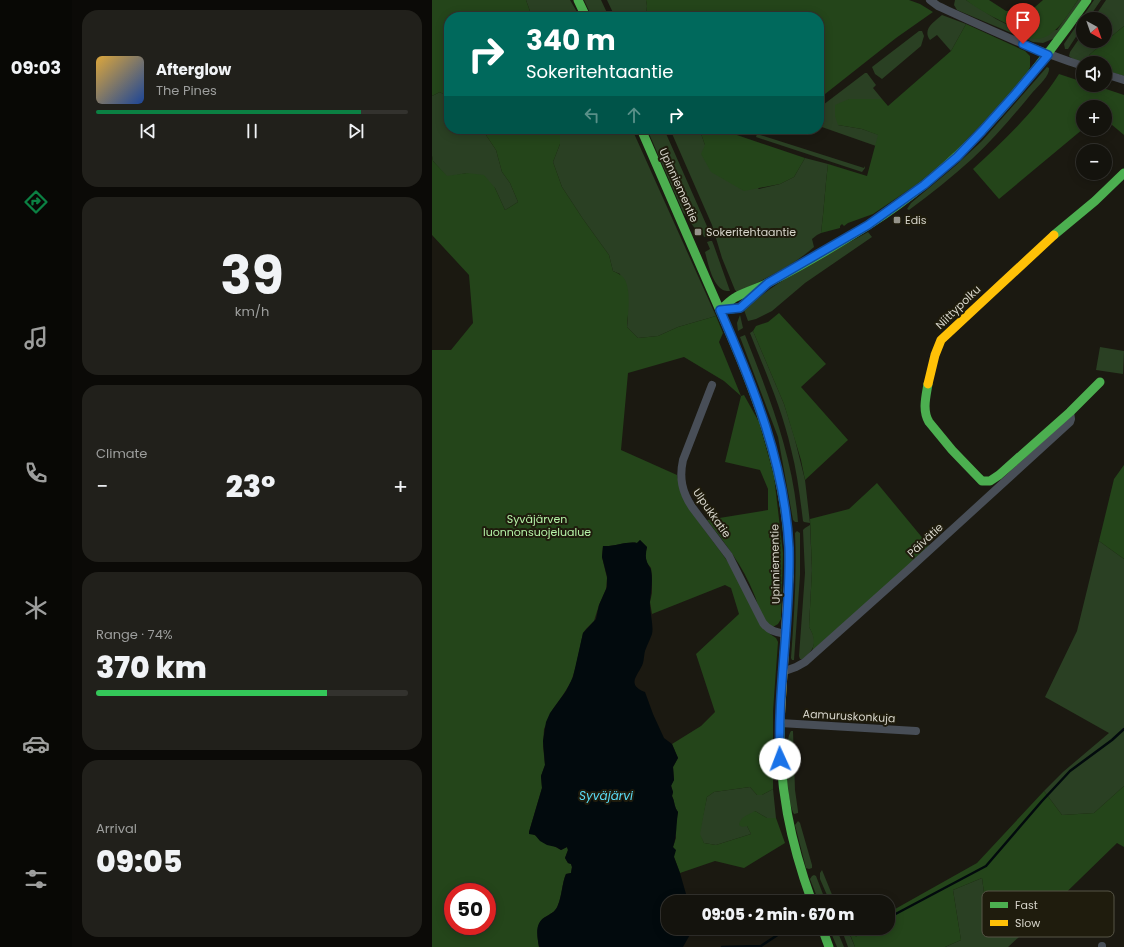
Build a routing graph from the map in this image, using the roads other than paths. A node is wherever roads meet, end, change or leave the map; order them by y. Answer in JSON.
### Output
{"nodes":[{"id":1,"x":578,"y":0,"type":"edge"},
{"id":2,"x":930,"y":0,"type":"edge"},
{"id":3,"x":1087,"y":0,"type":"edge"},
{"id":4,"x":584,"y":12,"type":"edge"},
{"id":5,"x":1048,"y":55,"type":"junction"},
{"id":6,"x":1076,"y":64,"type":"edge"},
{"id":7,"x":1112,"y":76,"type":"edge"},
{"id":8,"x":1124,"y":80,"type":"edge"},
{"id":9,"x":643,"y":134,"type":"edge"},
{"id":10,"x":1124,"y":173,"type":"edge"},
{"id":11,"x":720,"y":310,"type":"junction"},
{"id":12,"x":1100,"y":382,"type":"dead end"},
{"id":13,"x":712,"y":385,"type":"dead end"},
{"id":14,"x":1070,"y":412,"type":"junction"},
{"id":15,"x":786,"y":634,"type":"junction"},
{"id":16,"x":782,"y":672,"type":"junction"},
{"id":17,"x":780,"y":723,"type":"junction"},
{"id":18,"x":916,"y":731,"type":"dead end"},
{"id":19,"x":809,"y":895,"type":"edge"},
{"id":20,"x":825,"y":935,"type":"edge"},
{"id":21,"x":829,"y":947,"type":"edge"}],
"edges":[{"from":1,"to":4,"type":"street"},
{"from":2,"to":5,"type":"street"},
{"from":3,"to":5,"type":"street"},
{"from":5,"to":6,"type":"street"},
{"from":5,"to":11,"type":"street"},
{"from":7,"to":8,"type":"street"},
{"from":9,"to":11,"type":"street","name":"Upinniementie"},
{"from":10,"to":14,"type":"street","name":"Niittypolku"},
{"from":11,"to":15,"type":"street","name":"Upinniementie"},
{"from":12,"to":14,"type":"street","name":"Niittypolku"},
{"from":13,"to":15,"type":"street","name":"Ulpukkatie"},
{"from":14,"to":16,"type":"street","name":"Päivätie"},
{"from":15,"to":16,"type":"street","name":"Upinniementie"},
{"from":16,"to":17,"type":"street","name":"Upinniementie"},
{"from":17,"to":18,"type":"street","name":"Aamuruskonkuja"},
{"from":17,"to":19,"type":"street","name":"Upinniementie"},
{"from":20,"to":21,"type":"street"}]}
